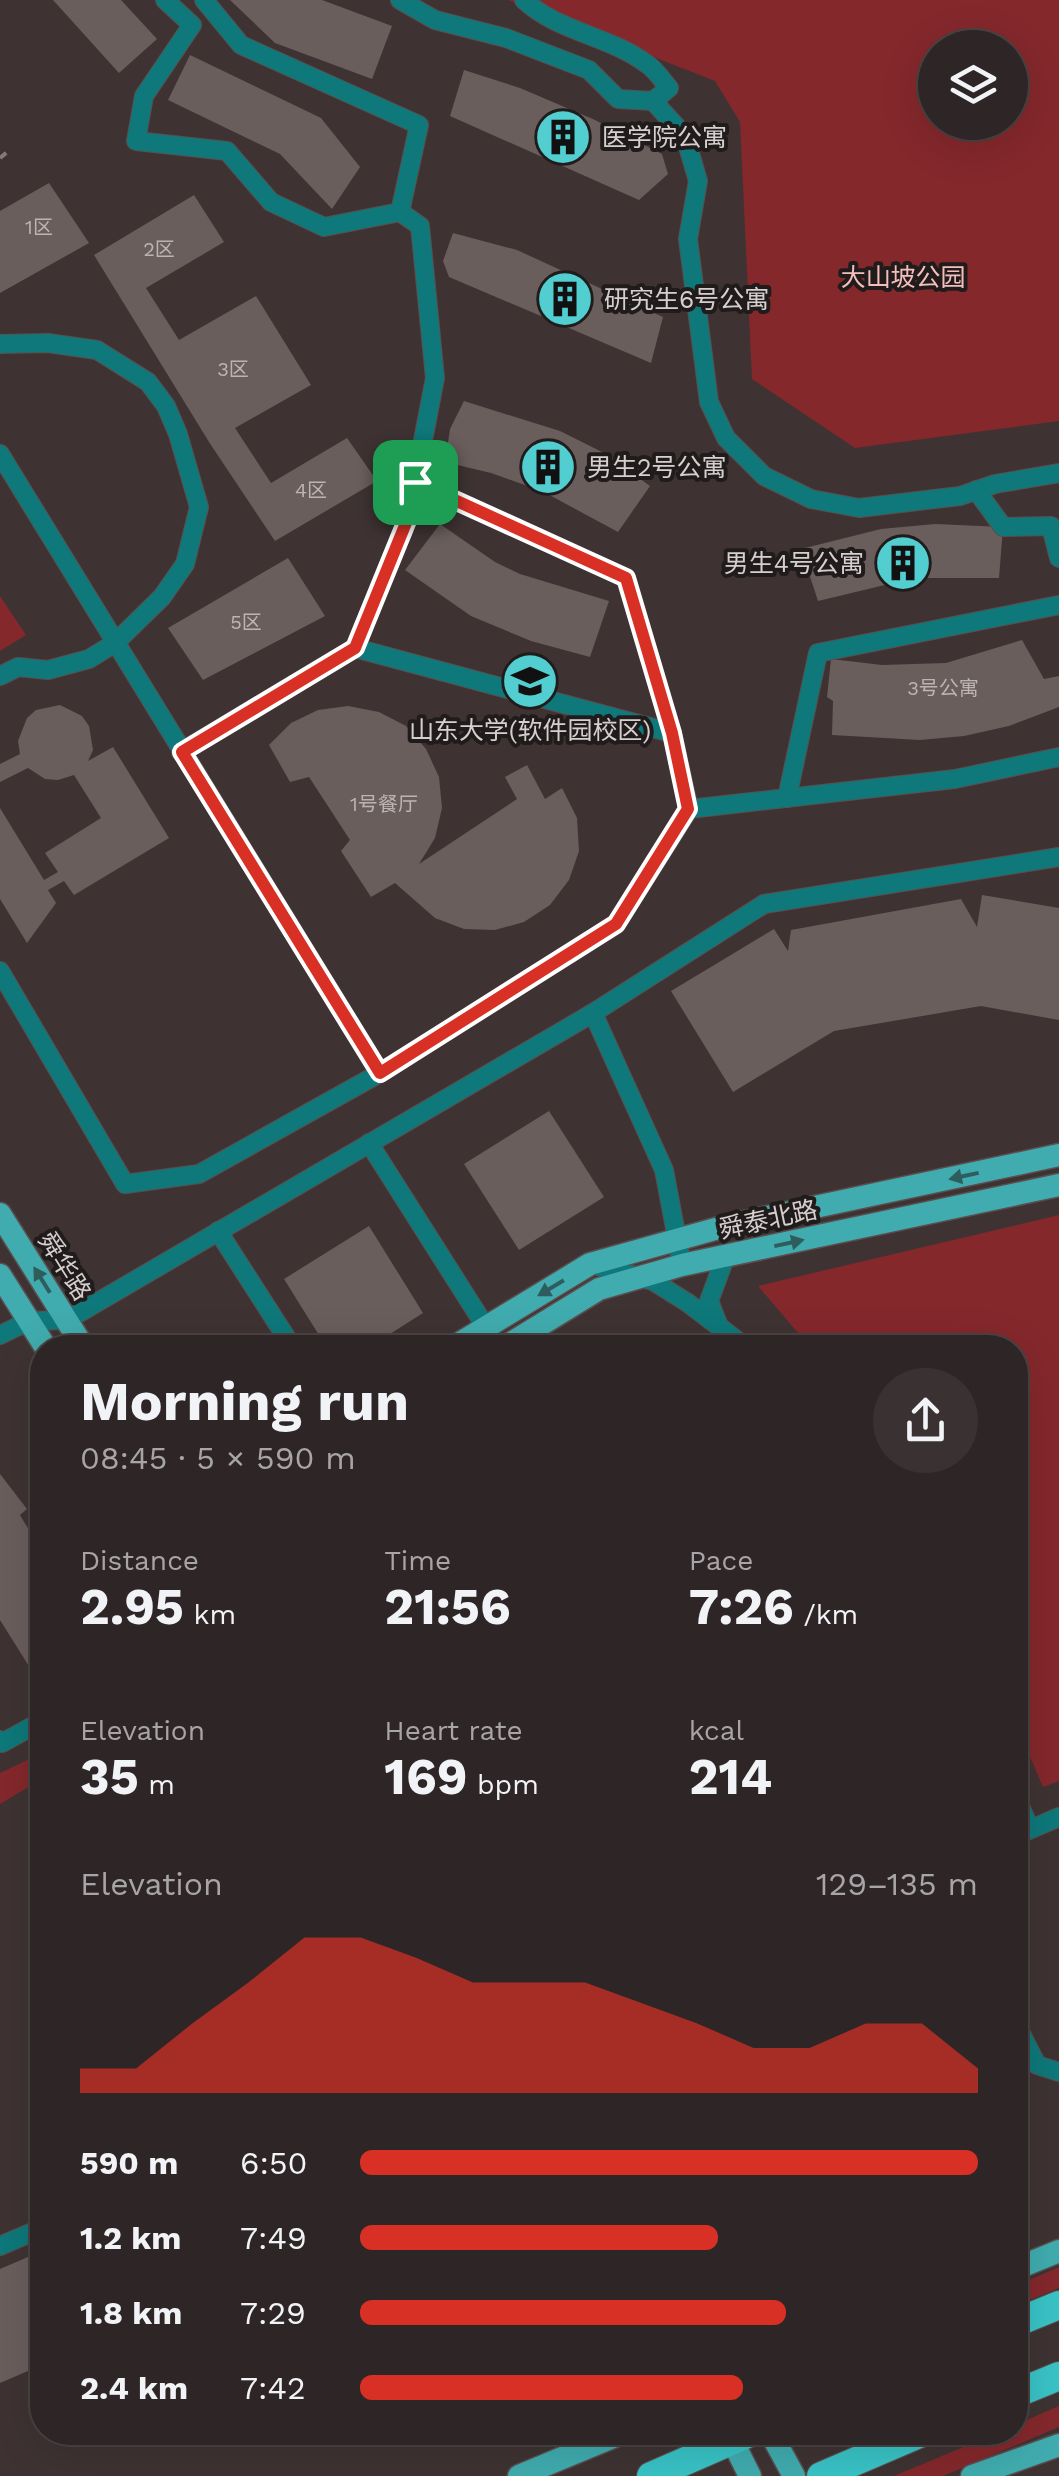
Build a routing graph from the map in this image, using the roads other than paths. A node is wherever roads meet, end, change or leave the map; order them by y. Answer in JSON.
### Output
{"nodes":[{"id":1,"x":165,"y":0,"type":"edge"},
{"id":2,"x":204,"y":0,"type":"edge"},
{"id":3,"x":400,"y":0,"type":"edge"},
{"id":4,"x":524,"y":0,"type":"edge"},
{"id":5,"x":653,"y":102,"type":"junction"},
{"id":6,"x":400,"y":212,"type":"junction"},
{"id":7,"x":0,"y":344,"type":"edge"},
{"id":8,"x":0,"y":454,"type":"edge"},
{"id":9,"x":1059,"y":472,"type":"edge"},
{"id":10,"x":415,"y":482,"type":"junction"},
{"id":11,"x":976,"y":490,"type":"junction"},
{"id":12,"x":1059,"y":558,"type":"edge"},
{"id":13,"x":1059,"y":605,"type":"edge"},
{"id":14,"x":115,"y":643,"type":"junction"},
{"id":15,"x":355,"y":648,"type":"junction"},
{"id":16,"x":0,"y":676,"type":"edge"},
{"id":17,"x":672,"y":733,"type":"junction"},
{"id":18,"x":182,"y":752,"type":"junction"},
{"id":19,"x":1059,"y":757,"type":"edge"},
{"id":20,"x":787,"y":798,"type":"junction"},
{"id":21,"x":688,"y":809,"type":"junction"},
{"id":22,"x":1059,"y":857,"type":"edge"},
{"id":23,"x":0,"y":971,"type":"edge"},
{"id":24,"x":593,"y":1013,"type":"junction"},
{"id":25,"x":380,"y":1073,"type":"junction"},
{"id":26,"x":369,"y":1143,"type":"junction"},
{"id":27,"x":1059,"y":1155,"type":"edge"},
{"id":28,"x":1059,"y":1185,"type":"edge"},
{"id":29,"x":0,"y":1214,"type":"edge"},
{"id":30,"x":218,"y":1231,"type":"junction"},
{"id":31,"x":677,"y":1240,"type":"junction"},
{"id":32,"x":730,"y":1255,"type":"junction"},
{"id":33,"x":590,"y":1264,"type":"junction"},
{"id":34,"x":682,"y":1265,"type":"junction"},
{"id":35,"x":0,"y":1276,"type":"edge"},
{"id":36,"x":640,"y":1277,"type":"junction"},
{"id":37,"x":67,"y":1320,"type":"junction"},
{"id":38,"x":29,"y":1321,"type":"junction"},
{"id":39,"x":718,"y":1324,"type":"junction"},
{"id":40,"x":486,"y":1327,"type":"junction"},
{"id":41,"x":0,"y":1335,"type":"edge"},
{"id":42,"x":38,"y":1335,"type":"edge"},
{"id":43,"x":76,"y":1335,"type":"edge"},
{"id":44,"x":285,"y":1335,"type":"edge"},
{"id":45,"x":473,"y":1335,"type":"edge"},
{"id":46,"x":492,"y":1335,"type":"edge"},
{"id":47,"x":523,"y":1335,"type":"edge"},
{"id":48,"x":731,"y":1335,"type":"edge"},
{"id":49,"x":30,"y":1728,"type":"edge"},
{"id":50,"x":0,"y":1740,"type":"edge"},
{"id":51,"x":1059,"y":1816,"type":"edge"},
{"id":52,"x":1028,"y":1831,"type":"edge"},
{"id":53,"x":1028,"y":2047,"type":"edge"},
{"id":54,"x":1059,"y":2072,"type":"edge"},
{"id":55,"x":30,"y":2233,"type":"edge"},
{"id":56,"x":0,"y":2246,"type":"edge"},
{"id":57,"x":1059,"y":2251,"type":"edge"},
{"id":58,"x":1028,"y":2264,"type":"edge"},
{"id":59,"x":1059,"y":2305,"type":"edge"},
{"id":60,"x":1028,"y":2318,"type":"edge"},
{"id":61,"x":1059,"y":2376,"type":"edge"},
{"id":62,"x":1028,"y":2389,"type":"edge"},
{"id":63,"x":593,"y":2445,"type":"edge"},
{"id":64,"x":718,"y":2445,"type":"edge"},
{"id":65,"x":740,"y":2445,"type":"edge"},
{"id":66,"x":777,"y":2445,"type":"edge"},
{"id":67,"x":893,"y":2445,"type":"edge"},
{"id":68,"x":1059,"y":2445,"type":"edge"},
{"id":69,"x":519,"y":2476,"type":"edge"},
{"id":70,"x":651,"y":2476,"type":"edge"},
{"id":71,"x":750,"y":2476,"type":"edge"},
{"id":72,"x":794,"y":2476,"type":"edge"},
{"id":73,"x":820,"y":2476,"type":"edge"},
{"id":74,"x":972,"y":2476,"type":"edge"}],
"edges":[{"from":1,"to":6,"type":"street"},
{"from":2,"to":6,"type":"street"},
{"from":3,"to":5,"type":"street"},
{"from":4,"to":5,"type":"street"},
{"from":5,"to":11,"type":"street"},
{"from":6,"to":10,"type":"street"},
{"from":7,"to":14,"type":"street"},
{"from":8,"to":14,"type":"street"},
{"from":9,"to":11,"type":"street"},
{"from":10,"to":15,"type":"street"},
{"from":10,"to":17,"type":"street"},
{"from":11,"to":12,"type":"street"},
{"from":13,"to":20,"type":"street"},
{"from":14,"to":16,"type":"street"},
{"from":14,"to":18,"type":"street"},
{"from":15,"to":17,"type":"street"},
{"from":15,"to":18,"type":"street"},
{"from":17,"to":21,"type":"street"},
{"from":18,"to":25,"type":"street"},
{"from":19,"to":20,"type":"street"},
{"from":20,"to":21,"type":"street"},
{"from":21,"to":25,"type":"street"},
{"from":22,"to":24,"type":"street"},
{"from":23,"to":25,"type":"street"},
{"from":24,"to":26,"type":"street"},
{"from":24,"to":31,"type":"street"},
{"from":26,"to":30,"type":"street"},
{"from":26,"to":40,"type":"street"},
{"from":27,"to":31,"type":"main road","one_way":true},
{"from":32,"to":28,"type":"main road","name":"舜泰北路","one_way":true},
{"from":37,"to":29,"type":"main road","name":"舜华路","one_way":true},
{"from":30,"to":37,"type":"street"},
{"from":30,"to":44,"type":"street"},
{"from":31,"to":33,"type":"main road"},
{"from":31,"to":34,"type":"street"},
{"from":32,"to":34,"type":"main road","name":"舜泰北路"},
{"from":32,"to":39,"type":"street"},
{"from":33,"to":36,"type":"street"},
{"from":33,"to":40,"type":"main road","one_way":true},
{"from":34,"to":36,"type":"main road","name":"舜泰北路"},
{"from":35,"to":38,"type":"main road"},
{"from":36,"to":39,"type":"street"},
{"from":36,"to":47,"type":"main road","name":"舜泰北路"},
{"from":37,"to":38,"type":"street"},
{"from":37,"to":43,"type":"main road","name":"舜华路"},
{"from":38,"to":41,"type":"street"},
{"from":38,"to":42,"type":"main road"},
{"from":39,"to":48,"type":"street"},
{"from":40,"to":45,"type":"main road"},
{"from":40,"to":46,"type":"street"},
{"from":49,"to":50,"type":"street"},
{"from":51,"to":52,"type":"street"},
{"from":53,"to":54,"type":"street"},
{"from":55,"to":56,"type":"street"},
{"from":57,"to":58,"type":"main road"},
{"from":59,"to":60,"type":"highway"},
{"from":61,"to":62,"type":"highway"},
{"from":63,"to":69,"type":"main road"},
{"from":64,"to":70,"type":"highway"},
{"from":65,"to":71,"type":"main road"},
{"from":66,"to":72,"type":"main road"},
{"from":67,"to":73,"type":"highway"},
{"from":68,"to":74,"type":"main road"}]}
